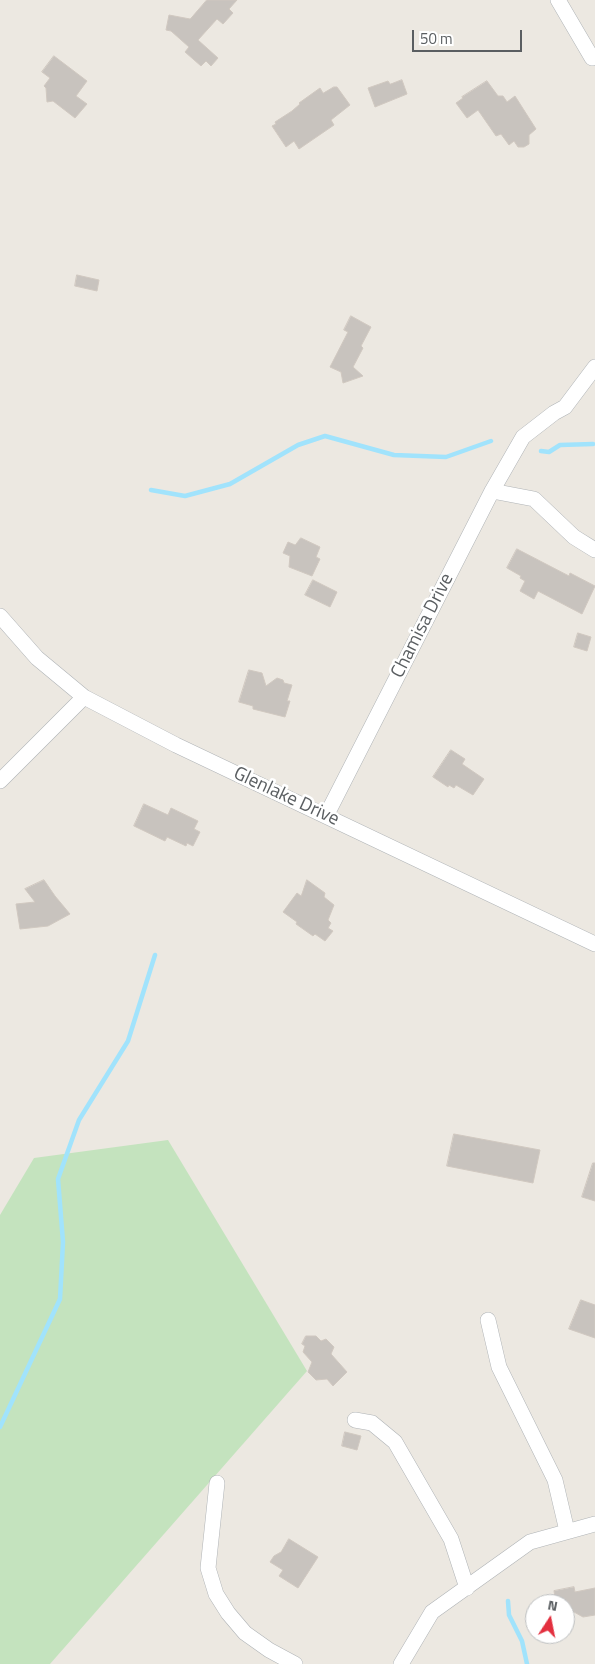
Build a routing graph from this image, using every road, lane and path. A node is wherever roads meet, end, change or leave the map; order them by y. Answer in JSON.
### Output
{"nodes":[{"id":1,"x":558,"y":0,"type":"edge"},
{"id":2,"x":592,"y":58,"type":"dead end"},
{"id":3,"x":595,"y":367,"type":"edge"},
{"id":4,"x":492,"y":491,"type":"junction"},
{"id":5,"x":595,"y":550,"type":"edge"},
{"id":6,"x":0,"y":616,"type":"edge"},
{"id":7,"x":84,"y":697,"type":"junction"},
{"id":8,"x":0,"y":781,"type":"edge"},
{"id":9,"x":326,"y":816,"type":"junction"},
{"id":10,"x":595,"y":944,"type":"edge"},
{"id":11,"x":488,"y":1320,"type":"dead end"},
{"id":12,"x":356,"y":1420,"type":"dead end"},
{"id":13,"x":217,"y":1484,"type":"dead end"},
{"id":14,"x":595,"y":1524,"type":"edge"},
{"id":15,"x":567,"y":1531,"type":"junction"},
{"id":16,"x":467,"y":1588,"type":"junction"},
{"id":17,"x":295,"y":1664,"type":"edge"},
{"id":18,"x":401,"y":1664,"type":"edge"}],
"edges":[{"from":1,"to":2,"type":"street"},
{"from":3,"to":4,"type":"street","name":"Chamisa Drive"},
{"from":4,"to":5,"type":"street"},
{"from":4,"to":9,"type":"street","name":"Chamisa Drive"},
{"from":6,"to":7,"type":"street","name":"Glenlake Drive"},
{"from":7,"to":8,"type":"street"},
{"from":7,"to":9,"type":"street","name":"Glenlake Drive"},
{"from":9,"to":10,"type":"street","name":"Glenlake Drive"},
{"from":11,"to":15,"type":"street"},
{"from":12,"to":16,"type":"street"},
{"from":13,"to":17,"type":"street"},
{"from":14,"to":15,"type":"street"},
{"from":15,"to":16,"type":"street"},
{"from":16,"to":18,"type":"street"}]}
